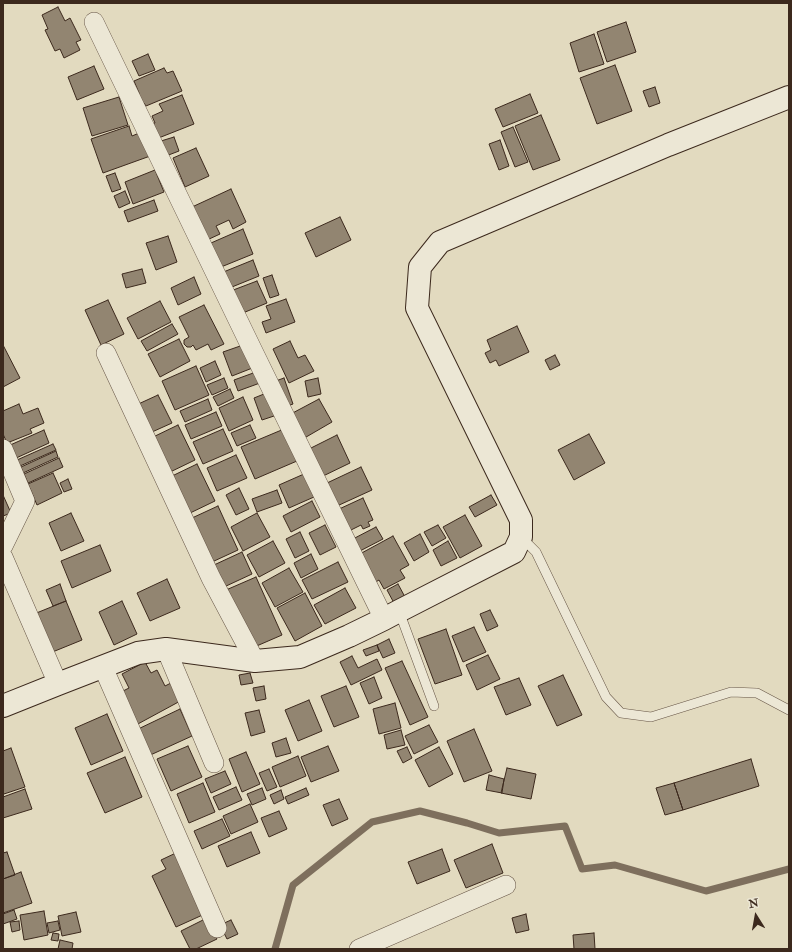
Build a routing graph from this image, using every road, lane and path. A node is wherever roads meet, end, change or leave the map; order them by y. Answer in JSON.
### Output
{"nodes":[{"id":1,"x":94,"y":22,"type":"dead end"},
{"id":2,"x":789,"y":97,"type":"edge"},
{"id":3,"x":106,"y":353,"type":"dead end"},
{"id":4,"x":3,"y":449,"type":"edge"},
{"id":5,"x":521,"y":538,"type":"junction"},
{"id":6,"x":3,"y":546,"type":"edge"},
{"id":7,"x":3,"y":557,"type":"edge"},
{"id":8,"x":392,"y":615,"type":"junction"},
{"id":9,"x":166,"y":649,"type":"junction"},
{"id":10,"x":255,"y":662,"type":"junction"},
{"id":11,"x":102,"y":667,"type":"junction"},
{"id":12,"x":58,"y":684,"type":"junction"},
{"id":13,"x":3,"y":706,"type":"edge"},
{"id":14,"x":434,"y":706,"type":"dead end"},
{"id":15,"x":789,"y":710,"type":"edge"},
{"id":16,"x":214,"y":763,"type":"dead end"},
{"id":17,"x":506,"y":885,"type":"dead end"},
{"id":18,"x":217,"y":928,"type":"dead end"},
{"id":19,"x":359,"y":949,"type":"edge"}],
"edges":[{"from":1,"to":8,"type":"street"},
{"from":2,"to":5,"type":"street"},
{"from":3,"to":10,"type":"street"},
{"from":4,"to":6,"type":"street"},
{"from":5,"to":8,"type":"street"},
{"from":5,"to":15,"type":"lane"},
{"from":7,"to":12,"type":"street"},
{"from":8,"to":10,"type":"street"},
{"from":8,"to":14,"type":"lane"},
{"from":9,"to":10,"type":"street"},
{"from":9,"to":11,"type":"street"},
{"from":9,"to":16,"type":"street"},
{"from":11,"to":12,"type":"street"},
{"from":11,"to":18,"type":"street"},
{"from":12,"to":13,"type":"street"},
{"from":17,"to":19,"type":"street"}]}
